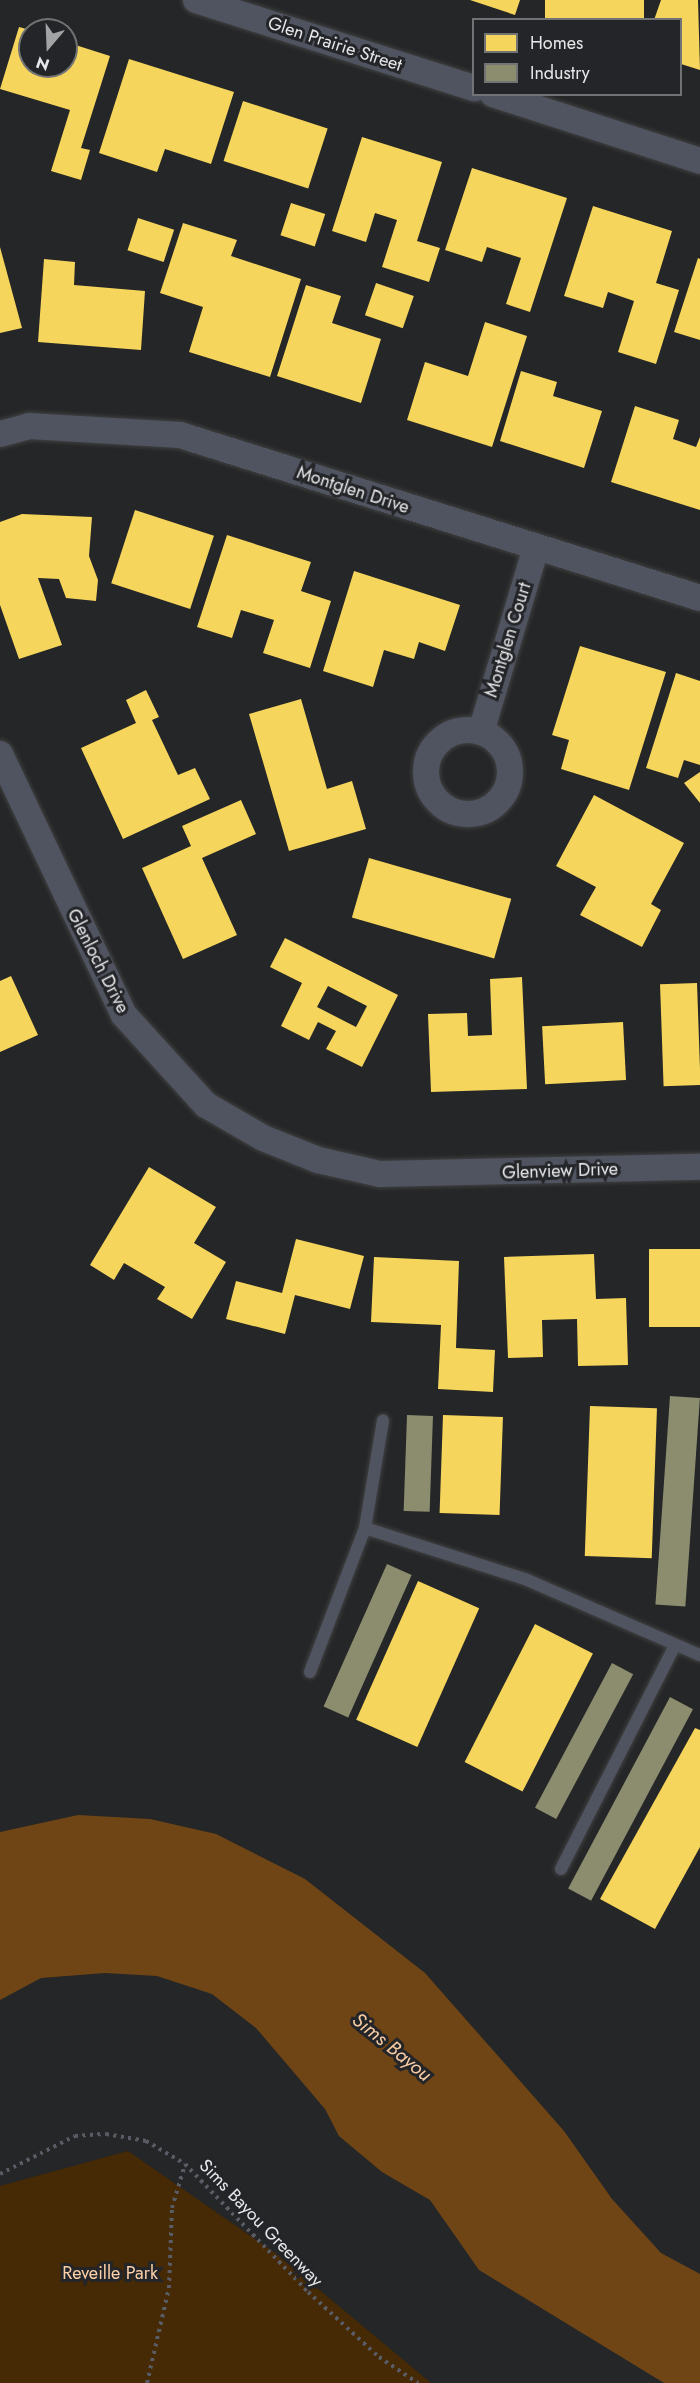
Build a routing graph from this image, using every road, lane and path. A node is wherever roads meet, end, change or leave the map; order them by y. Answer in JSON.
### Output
{"nodes":[{"id":1,"x":196,"y":0,"type":"edge"},
{"id":2,"x":472,"y":87,"type":"edge"},
{"id":3,"x":499,"y":96,"type":"edge"},
{"id":4,"x":700,"y":160,"type":"edge"},
{"id":5,"x":0,"y":434,"type":"edge"},
{"id":6,"x":536,"y":548,"type":"junction"},
{"id":7,"x":700,"y":598,"type":"edge"},
{"id":8,"x":481,"y":732,"type":"dead end"},
{"id":9,"x":0,"y":754,"type":"edge"},
{"id":10,"x":700,"y":1167,"type":"edge"},
{"id":11,"x":420,"y":1176,"type":"joint"},
{"id":12,"x":383,"y":1420,"type":"dead end"},
{"id":13,"x":365,"y":1528,"type":"junction"},
{"id":14,"x":675,"y":1645,"type":"junction"},
{"id":15,"x":700,"y":1655,"type":"edge"},
{"id":16,"x":310,"y":1672,"type":"dead end"},
{"id":17,"x":561,"y":1869,"type":"dead end"},
{"id":18,"x":185,"y":2164,"type":"junction"},
{"id":19,"x":0,"y":2174,"type":"edge"},
{"id":20,"x":147,"y":2383,"type":"edge"},
{"id":21,"x":418,"y":2383,"type":"edge"}],
"edges":[{"from":1,"to":2,"type":"street","name":"Glen Prairie Street"},
{"from":3,"to":4,"type":"street"},
{"from":5,"to":6,"type":"street","name":"Montglen Drive"},
{"from":6,"to":7,"type":"street","name":"Montglen Drive"},
{"from":6,"to":8,"type":"street","name":"Montglen Court"},
{"from":9,"to":11,"type":"street","name":"Glenloch Drive"},
{"from":10,"to":11,"type":"street","name":"Glenview Drive"},
{"from":12,"to":13,"type":"lane"},
{"from":13,"to":14,"type":"lane"},
{"from":13,"to":16,"type":"lane"},
{"from":14,"to":15,"type":"lane"},
{"from":14,"to":17,"type":"lane"},
{"from":18,"to":19,"type":"path","name":"Sims Bayou Greenway"},
{"from":18,"to":20,"type":"path"},
{"from":18,"to":21,"type":"path","name":"Sims Bayou Greenway"}]}
